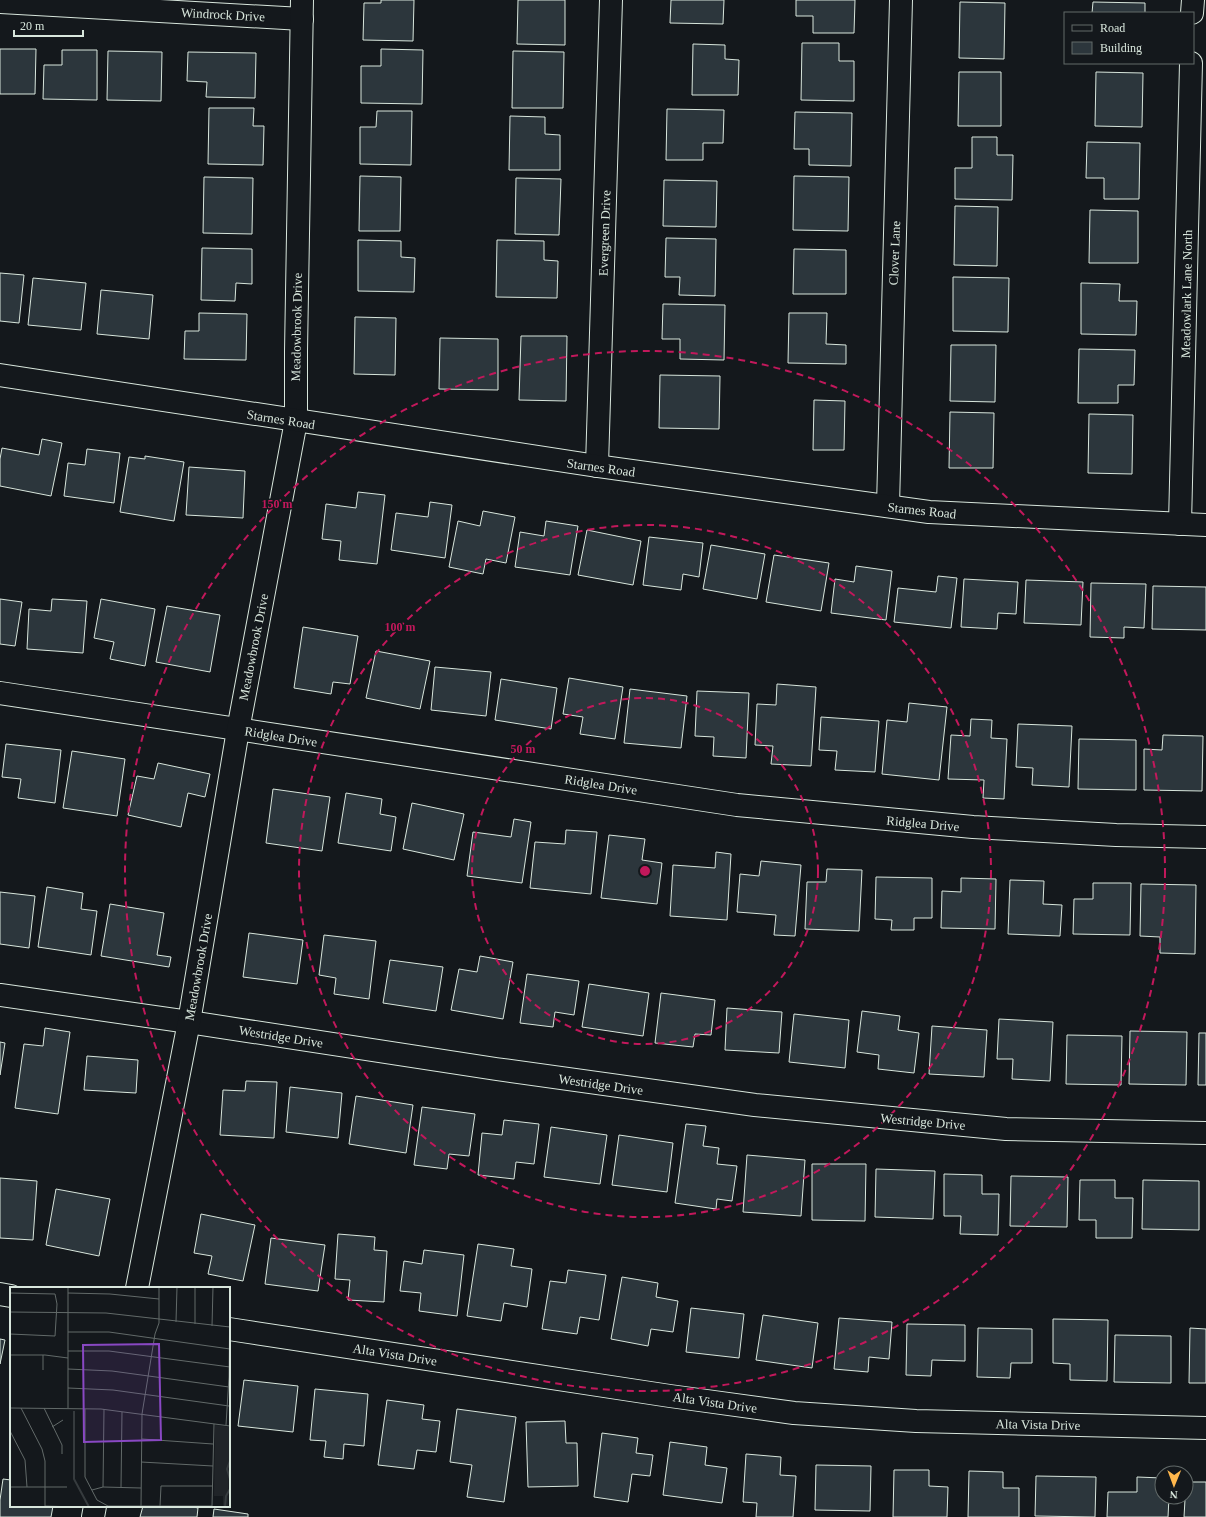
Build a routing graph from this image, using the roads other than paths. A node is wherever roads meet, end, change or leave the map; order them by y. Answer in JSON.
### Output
{"nodes":[{"id":1,"x":611,"y":0,"type":"edge"},
{"id":2,"x":901,"y":0,"type":"edge"},
{"id":3,"x":1193,"y":0,"type":"edge"},
{"id":4,"x":0,"y":2,"type":"edge"},
{"id":5,"x":302,"y":9,"type":"edge"},
{"id":6,"x":1192,"y":12,"type":"edge"},
{"id":7,"x":1191,"y":64,"type":"edge"},
{"id":8,"x":0,"y":375,"type":"edge"},
{"id":9,"x":296,"y":421,"type":"junction"},
{"id":10,"x":597,"y":466,"type":"junction"},
{"id":11,"x":888,"y":506,"type":"junction"},
{"id":12,"x":1180,"y":524,"type":"junction"},
{"id":13,"x":1206,"y":525,"type":"edge"},
{"id":14,"x":0,"y":693,"type":"edge"},
{"id":15,"x":238,"y":730,"type":"junction"},
{"id":16,"x":1206,"y":837,"type":"edge"},
{"id":17,"x":0,"y":995,"type":"edge"},
{"id":18,"x":189,"y":1022,"type":"junction"},
{"id":19,"x":1206,"y":1133,"type":"edge"},
{"id":20,"x":137,"y":1287,"type":"edge"},
{"id":21,"x":0,"y":1294,"type":"edge"},
{"id":22,"x":10,"y":1296,"type":"edge"},
{"id":23,"x":230,"y":1329,"type":"edge"},
{"id":24,"x":1206,"y":1428,"type":"edge"},
{"id":25,"x":95,"y":1507,"type":"edge"},
{"id":26,"x":92,"y":1517,"type":"edge"}],
"edges":[{"from":1,"to":10,"type":"street","name":"Evergreen Drive"},
{"from":2,"to":11,"type":"street","name":"Clover Lane"},
{"from":3,"to":6,"type":"street"},
{"from":4,"to":5,"type":"street","name":"Windrock Drive"},
{"from":5,"to":9,"type":"street","name":"Meadowbrook Drive"},
{"from":7,"to":12,"type":"street","name":"Meadowlark Lane North"},
{"from":8,"to":9,"type":"street","name":"Starnes Road"},
{"from":9,"to":10,"type":"street","name":"Starnes Road"},
{"from":9,"to":15,"type":"street","name":"Meadowbrook Drive"},
{"from":10,"to":11,"type":"street","name":"Starnes Road"},
{"from":11,"to":12,"type":"street","name":"Starnes Road"},
{"from":12,"to":13,"type":"street","name":"Starnes Road"},
{"from":14,"to":15,"type":"street","name":"Ridglea Drive"},
{"from":15,"to":16,"type":"street","name":"Ridglea Drive"},
{"from":15,"to":18,"type":"street","name":"Meadowbrook Drive"},
{"from":17,"to":18,"type":"street","name":"Westridge Drive"},
{"from":18,"to":19,"type":"street","name":"Westridge Drive"},
{"from":18,"to":20,"type":"street","name":"Meadowbrook Drive"},
{"from":21,"to":22,"type":"street"},
{"from":23,"to":24,"type":"street","name":"Alta Vista Drive"},
{"from":25,"to":26,"type":"street"}]}
